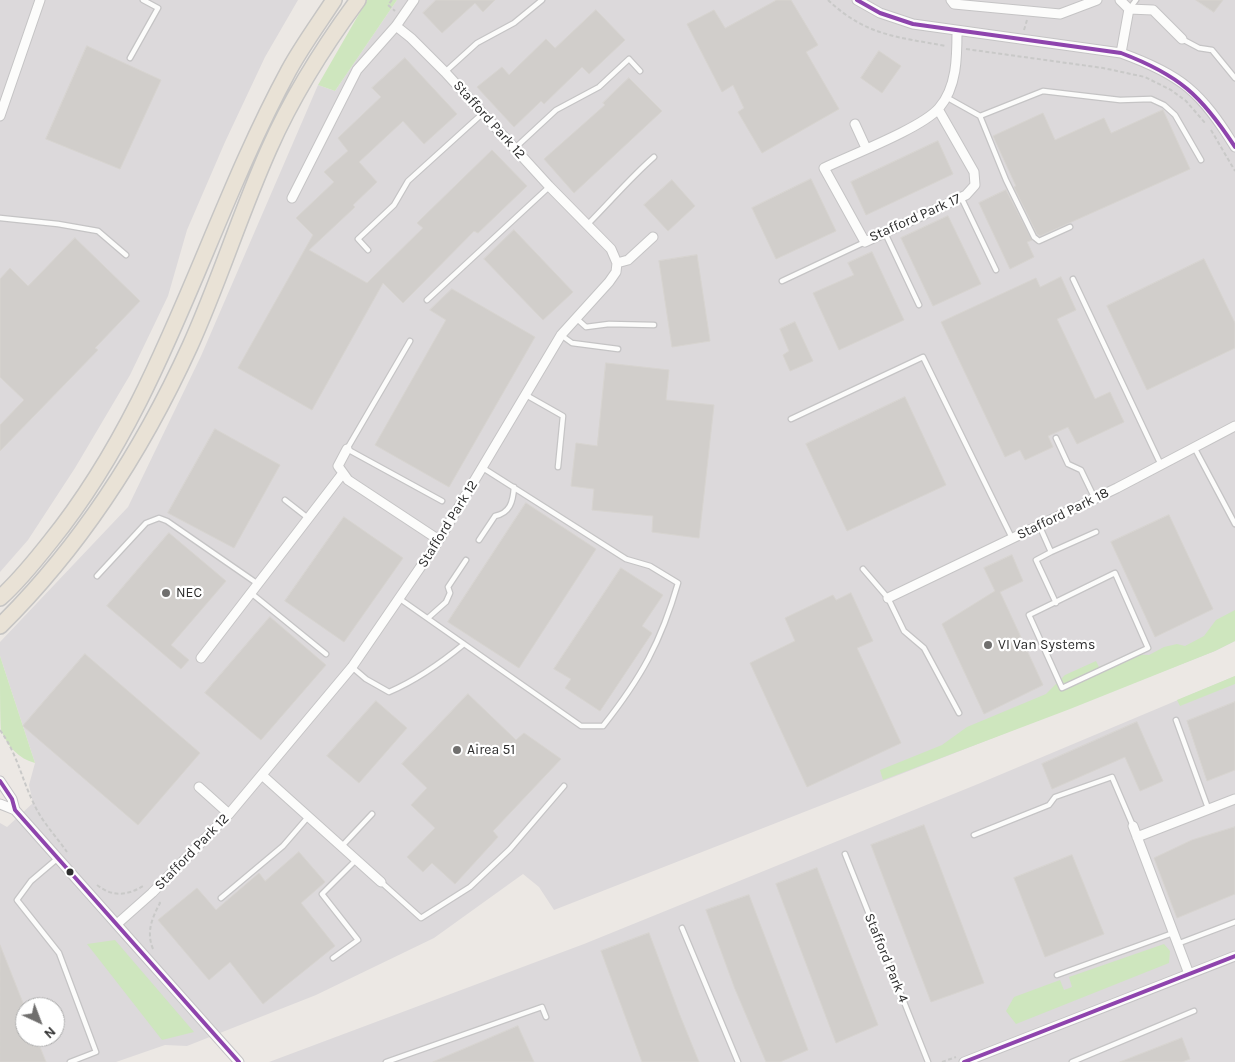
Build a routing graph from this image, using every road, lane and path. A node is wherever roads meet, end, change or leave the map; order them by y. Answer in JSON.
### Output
{"nodes":[{"id":1,"x":40,"y":0,"type":"edge"},
{"id":2,"x":143,"y":0,"type":"edge"},
{"id":3,"x":334,"y":0,"type":"edge"},
{"id":4,"x":358,"y":0,"type":"edge"},
{"id":5,"x":392,"y":0,"type":"edge"},
{"id":6,"x":414,"y":0,"type":"edge"},
{"id":7,"x":542,"y":0,"type":"edge"},
{"id":8,"x":828,"y":0,"type":"edge"},
{"id":9,"x":857,"y":0,"type":"edge"},
{"id":10,"x":951,"y":0,"type":"edge"},
{"id":11,"x":1097,"y":0,"type":"edge"},
{"id":12,"x":1120,"y":0,"type":"edge"},
{"id":13,"x":1136,"y":0,"type":"edge"},
{"id":14,"x":388,"y":5,"type":"dead end"},
{"id":15,"x":1129,"y":9,"type":"junction"},
{"id":16,"x":1029,"y":11,"type":"junction"},
{"id":17,"x":396,"y":26,"type":"junction"},
{"id":18,"x":957,"y":32,"type":"junction"},
{"id":19,"x":1182,"y":38,"type":"joint"},
{"id":20,"x":1022,"y":40,"type":"junction"},
{"id":21,"x":957,"y":49,"type":"junction"},
{"id":22,"x":1120,"y":53,"type":"junction"},
{"id":23,"x":130,"y":58,"type":"dead end"},
{"id":24,"x":640,"y":71,"type":"dead end"},
{"id":25,"x":445,"y":72,"type":"junction"},
{"id":26,"x":1235,"y":78,"type":"edge"},
{"id":27,"x":946,"y":97,"type":"junction"},
{"id":28,"x":938,"y":109,"type":"junction"},
{"id":29,"x":482,"y":114,"type":"junction"},
{"id":30,"x":0,"y":116,"type":"edge"},
{"id":31,"x":980,"y":116,"type":"junction"},
{"id":32,"x":855,"y":124,"type":"dead end"},
{"id":33,"x":1235,"y":147,"type":"edge"},
{"id":34,"x":514,"y":148,"type":"junction"},
{"id":35,"x":866,"y":148,"type":"junction"},
{"id":36,"x":654,"y":157,"type":"dead end"},
{"id":37,"x":1201,"y":160,"type":"dead end"},
{"id":38,"x":1235,"y":171,"type":"edge"},
{"id":39,"x":549,"y":186,"type":"junction"},
{"id":40,"x":961,"y":197,"type":"junction"},
{"id":41,"x":292,"y":198,"type":"dead end"},
{"id":42,"x":0,"y":218,"type":"edge"},
{"id":43,"x":587,"y":225,"type":"junction"},
{"id":44,"x":1070,"y":227,"type":"dead end"},
{"id":45,"x":885,"y":233,"type":"junction"},
{"id":46,"x":653,"y":237,"type":"dead end"},
{"id":47,"x":865,"y":242,"type":"junction"},
{"id":48,"x":368,"y":250,"type":"dead end"},
{"id":49,"x":126,"y":254,"type":"dead end"},
{"id":50,"x":618,"y":263,"type":"junction"},
{"id":51,"x":996,"y":270,"type":"dead end"},
{"id":52,"x":1073,"y":279,"type":"dead end"},
{"id":53,"x":782,"y":281,"type":"dead end"},
{"id":54,"x":427,"y":300,"type":"dead end"},
{"id":55,"x":919,"y":305,"type":"dead end"},
{"id":56,"x":576,"y":318,"type":"junction"},
{"id":57,"x":654,"y":325,"type":"dead end"},
{"id":58,"x":561,"y":335,"type":"junction"},
{"id":59,"x":410,"y":341,"type":"dead end"},
{"id":60,"x":618,"y":349,"type":"dead end"},
{"id":61,"x":525,"y":395,"type":"junction"},
{"id":62,"x":791,"y":419,"type":"dead end"},
{"id":63,"x":1235,"y":426,"type":"edge"},
{"id":64,"x":1056,"y":438,"type":"dead end"},
{"id":65,"x":1194,"y":447,"type":"junction"},
{"id":66,"x":347,"y":448,"type":"junction"},
{"id":67,"x":1161,"y":465,"type":"junction"},
{"id":68,"x":558,"y":467,"type":"dead end"},
{"id":69,"x":484,"y":468,"type":"junction"},
{"id":70,"x":343,"y":473,"type":"junction"},
{"id":71,"x":514,"y":487,"type":"junction"},
{"id":72,"x":1095,"y":499,"type":"junction"},
{"id":73,"x":285,"y":500,"type":"dead end"},
{"id":74,"x":442,"y":501,"type":"dead end"},
{"id":75,"x":308,"y":518,"type":"junction"},
{"id":76,"x":1235,"y":524,"type":"edge"},
{"id":77,"x":1039,"y":525,"type":"junction"},
{"id":78,"x":1096,"y":532,"type":"dead end"},
{"id":79,"x":1012,"y":538,"type":"junction"},
{"id":80,"x":439,"y":540,"type":"junction"},
{"id":81,"x":479,"y":540,"type":"dead end"},
{"id":82,"x":1051,"y":552,"type":"junction"},
{"id":83,"x":466,"y":560,"type":"dead end"},
{"id":84,"x":863,"y":569,"type":"dead end"},
{"id":85,"x":97,"y":576,"type":"dead end"},
{"id":86,"x":258,"y":584,"type":"junction"},
{"id":87,"x":251,"y":594,"type":"junction"},
{"id":88,"x":0,"y":598,"type":"edge"},
{"id":89,"x":888,"y":598,"type":"junction"},
{"id":90,"x":400,"y":599,"type":"junction"},
{"id":91,"x":1056,"y":603,"type":"junction"},
{"id":92,"x":428,"y":618,"type":"junction"},
{"id":93,"x":0,"y":626,"type":"edge"},
{"id":94,"x":464,"y":644,"type":"junction"},
{"id":95,"x":326,"y":654,"type":"dead end"},
{"id":96,"x":202,"y":658,"type":"dead end"},
{"id":97,"x":352,"y":667,"type":"junction"},
{"id":98,"x":959,"y":713,"type":"dead end"},
{"id":99,"x":1176,"y":720,"type":"dead end"},
{"id":100,"x":0,"y":730,"type":"edge"},
{"id":101,"x":262,"y":775,"type":"junction"},
{"id":102,"x":0,"y":781,"type":"edge"},
{"id":103,"x":564,"y":786,"type":"dead end"},
{"id":104,"x":200,"y":788,"type":"dead end"},
{"id":105,"x":1235,"y":799,"type":"edge"},
{"id":106,"x":0,"y":804,"type":"edge"},
{"id":107,"x":1208,"y":808,"type":"junction"},
{"id":108,"x":16,"y":810,"type":"junction"},
{"id":109,"x":229,"y":814,"type":"junction"},
{"id":110,"x":372,"y":814,"type":"dead end"},
{"id":111,"x":309,"y":816,"type":"junction"},
{"id":112,"x":1133,"y":826,"type":"joint"},
{"id":113,"x":974,"y":835,"type":"dead end"},
{"id":114,"x":1137,"y":837,"type":"junction"},
{"id":115,"x":342,"y":846,"type":"junction"},
{"id":116,"x":69,"y":854,"type":"dead end"},
{"id":117,"x":845,"y":854,"type":"dead end"},
{"id":118,"x":59,"y":857,"type":"junction"},
{"id":119,"x":356,"y":859,"type":"junction"},
{"id":120,"x":93,"y":882,"type":"dead end"},
{"id":121,"x":381,"y":882,"type":"joint"},
{"id":122,"x":152,"y":893,"type":"junction"},
{"id":123,"x":221,"y":898,"type":"dead end"},
{"id":124,"x":1235,"y":922,"type":"edge"},
{"id":125,"x":117,"y":924,"type":"junction"},
{"id":126,"x":682,"y":928,"type":"dead end"},
{"id":127,"x":1173,"y":933,"type":"junction"},
{"id":128,"x":1177,"y":944,"type":"junction"},
{"id":129,"x":155,"y":953,"type":"dead end"},
{"id":130,"x":1235,"y":956,"type":"edge"},
{"id":131,"x":333,"y":958,"type":"dead end"},
{"id":132,"x":1189,"y":974,"type":"junction"},
{"id":133,"x":1057,"y":975,"type":"dead end"},
{"id":134,"x":1194,"y":1011,"type":"dead end"},
{"id":135,"x":546,"y":1017,"type":"dead end"},
{"id":136,"x":986,"y":1058,"type":"edge"},
{"id":137,"x":70,"y":1062,"type":"edge"},
{"id":138,"x":239,"y":1062,"type":"edge"},
{"id":139,"x":386,"y":1062,"type":"edge"},
{"id":140,"x":738,"y":1062,"type":"edge"},
{"id":141,"x":928,"y":1062,"type":"edge"},
{"id":142,"x":964,"y":1062,"type":"edge"},
{"id":143,"x":1072,"y":1062,"type":"edge"}],
"edges":[{"from":1,"to":30,"type":"street"},
{"from":2,"to":23,"type":"lane"},
{"from":3,"to":88,"type":"highway"},
{"from":4,"to":93,"type":"highway"},
{"from":5,"to":14,"type":"path"},
{"from":6,"to":17,"type":"street"},
{"from":7,"to":25,"type":"lane"},
{"from":8,"to":21,"type":"path"},
{"from":9,"to":18,"type":"street"},
{"from":10,"to":16,"type":"street"},
{"from":11,"to":16,"type":"street"},
{"from":12,"to":15,"type":"street"},
{"from":13,"to":15,"type":"lane"},
{"from":15,"to":19,"type":"street"},
{"from":15,"to":22,"type":"street"},
{"from":16,"to":20,"type":"path"},
{"from":17,"to":25,"type":"street","name":"Stafford Park 12"},
{"from":17,"to":41,"type":"street"},
{"from":18,"to":20,"type":"street"},
{"from":18,"to":21,"type":"street","name":"Stafford Park 17"},
{"from":19,"to":26,"type":"lane"},
{"from":20,"to":22,"type":"street"},
{"from":21,"to":27,"type":"street","name":"Stafford Park 17"},
{"from":21,"to":38,"type":"path"},
{"from":22,"to":33,"type":"street"},
{"from":24,"to":34,"type":"lane"},
{"from":25,"to":29,"type":"street","name":"Stafford Park 12"},
{"from":27,"to":28,"type":"street","name":"Stafford Park 17"},
{"from":27,"to":31,"type":"lane"},
{"from":28,"to":35,"type":"street","name":"Stafford Park 17"},
{"from":28,"to":40,"type":"street","name":"Stafford Park 17"},
{"from":29,"to":34,"type":"street","name":"Stafford Park 12"},
{"from":29,"to":48,"type":"lane"},
{"from":31,"to":37,"type":"lane"},
{"from":31,"to":44,"type":"lane"},
{"from":32,"to":35,"type":"street"},
{"from":34,"to":39,"type":"street","name":"Stafford Park 12"},
{"from":35,"to":47,"type":"street","name":"Stafford Park 17"},
{"from":36,"to":43,"type":"lane"},
{"from":39,"to":43,"type":"street","name":"Stafford Park 12"},
{"from":39,"to":54,"type":"lane"},
{"from":40,"to":45,"type":"street","name":"Stafford Park 17"},
{"from":40,"to":51,"type":"lane"},
{"from":42,"to":49,"type":"lane"},
{"from":43,"to":50,"type":"street","name":"Stafford Park 12"},
{"from":45,"to":47,"type":"street","name":"Stafford Park 17"},
{"from":45,"to":55,"type":"lane"},
{"from":46,"to":50,"type":"street"},
{"from":47,"to":53,"type":"lane"},
{"from":50,"to":56,"type":"street","name":"Stafford Park 12"},
{"from":52,"to":67,"type":"lane"},
{"from":56,"to":57,"type":"lane"},
{"from":56,"to":58,"type":"street","name":"Stafford Park 12"},
{"from":58,"to":60,"type":"lane"},
{"from":58,"to":61,"type":"street","name":"Stafford Park 12"},
{"from":59,"to":66,"type":"lane"},
{"from":61,"to":68,"type":"lane"},
{"from":61,"to":69,"type":"street","name":"Stafford Park 12"},
{"from":62,"to":79,"type":"lane"},
{"from":63,"to":65,"type":"street","name":"Stafford Park 18"},
{"from":64,"to":72,"type":"lane"},
{"from":65,"to":67,"type":"street","name":"Stafford Park 18"},
{"from":65,"to":76,"type":"lane"},
{"from":66,"to":70,"type":"street"},
{"from":66,"to":74,"type":"lane"},
{"from":67,"to":72,"type":"street","name":"Stafford Park 18"},
{"from":69,"to":71,"type":"lane"},
{"from":69,"to":80,"type":"street","name":"Stafford Park 12"},
{"from":70,"to":75,"type":"street"},
{"from":70,"to":80,"type":"street"},
{"from":71,"to":81,"type":"lane"},
{"from":71,"to":94,"type":"lane"},
{"from":72,"to":77,"type":"street","name":"Stafford Park 18"},
{"from":73,"to":75,"type":"lane"},
{"from":75,"to":86,"type":"street"},
{"from":77,"to":79,"type":"street","name":"Stafford Park 18"},
{"from":77,"to":82,"type":"lane"},
{"from":78,"to":82,"type":"lane"},
{"from":79,"to":89,"type":"street","name":"Stafford Park 18"},
{"from":80,"to":90,"type":"street","name":"Stafford Park 12"},
{"from":82,"to":91,"type":"lane"},
{"from":83,"to":92,"type":"lane"},
{"from":84,"to":89,"type":"lane"},
{"from":85,"to":86,"type":"lane"},
{"from":86,"to":87,"type":"street"},
{"from":87,"to":95,"type":"lane"},
{"from":87,"to":96,"type":"street"},
{"from":89,"to":98,"type":"lane"},
{"from":90,"to":92,"type":"lane"},
{"from":90,"to":97,"type":"street","name":"Stafford Park 12"},
{"from":91,"to":91,"type":"lane"},
{"from":92,"to":94,"type":"lane"},
{"from":94,"to":97,"type":"lane"},
{"from":97,"to":101,"type":"street","name":"Stafford Park 12"},
{"from":99,"to":107,"type":"lane"},
{"from":100,"to":116,"type":"path"},
{"from":101,"to":109,"type":"street","name":"Stafford Park 12"},
{"from":101,"to":111,"type":"street"},
{"from":102,"to":108,"type":"street"},
{"from":103,"to":121,"type":"lane"},
{"from":104,"to":109,"type":"street"},
{"from":105,"to":107,"type":"street"},
{"from":106,"to":108,"type":"street"},
{"from":107,"to":114,"type":"street"},
{"from":108,"to":118,"type":"street"},
{"from":109,"to":122,"type":"street","name":"Stafford Park 12"},
{"from":110,"to":115,"type":"lane"},
{"from":111,"to":115,"type":"street"},
{"from":111,"to":123,"type":"lane"},
{"from":112,"to":113,"type":"lane"},
{"from":112,"to":114,"type":"street"},
{"from":114,"to":127,"type":"street"},
{"from":115,"to":119,"type":"street"},
{"from":117,"to":141,"type":"lane","name":"Stafford Park 4"},
{"from":118,"to":125,"type":"street"},
{"from":118,"to":137,"type":"lane"},
{"from":119,"to":121,"type":"street"},
{"from":119,"to":131,"type":"lane"},
{"from":120,"to":122,"type":"path"},
{"from":122,"to":125,"type":"street","name":"Stafford Park 12"},
{"from":122,"to":129,"type":"path"},
{"from":124,"to":128,"type":"lane"},
{"from":125,"to":138,"type":"street"},
{"from":126,"to":140,"type":"lane"},
{"from":127,"to":128,"type":"street"},
{"from":127,"to":133,"type":"lane"},
{"from":128,"to":132,"type":"street"},
{"from":130,"to":132,"type":"street"},
{"from":132,"to":136,"type":"street"},
{"from":134,"to":143,"type":"lane"},
{"from":135,"to":139,"type":"lane"},
{"from":136,"to":142,"type":"street"}]}
